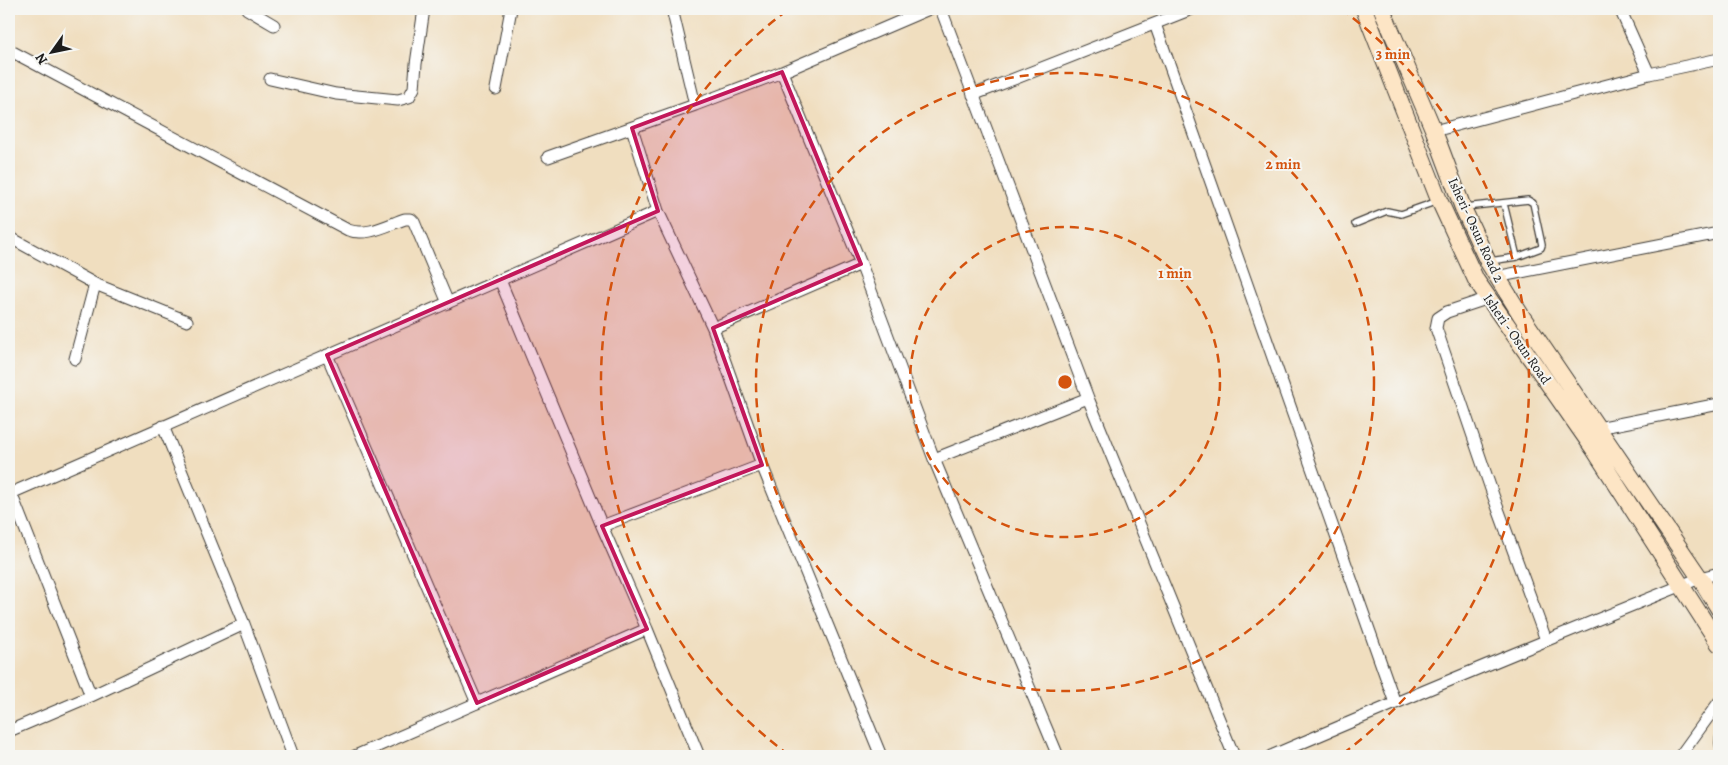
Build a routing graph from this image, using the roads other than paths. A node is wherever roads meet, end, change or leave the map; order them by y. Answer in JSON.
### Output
{"nodes":[{"id":1,"x":247,"y":9,"type":"edge"},
{"id":2,"x":424,"y":9,"type":"edge"},
{"id":3,"x":511,"y":9,"type":"edge"},
{"id":4,"x":672,"y":9,"type":"edge"},
{"id":5,"x":929,"y":9,"type":"edge"},
{"id":6,"x":941,"y":9,"type":"edge"},
{"id":7,"x":1192,"y":9,"type":"edge"},
{"id":8,"x":1364,"y":9,"type":"edge"},
{"id":9,"x":1382,"y":9,"type":"edge"},
{"id":10,"x":1620,"y":9,"type":"edge"},
{"id":11,"x":1155,"y":24,"type":"junction"},
{"id":12,"x":274,"y":25,"type":"dead end"},
{"id":13,"x":9,"y":50,"type":"edge"},
{"id":14,"x":1719,"y":59,"type":"edge"},
{"id":15,"x":782,"y":72,"type":"junction"},
{"id":16,"x":1648,"y":74,"type":"junction"},
{"id":17,"x":270,"y":79,"type":"dead end"},
{"id":18,"x":496,"y":89,"type":"dead end"},
{"id":19,"x":973,"y":95,"type":"junction"},
{"id":20,"x":695,"y":105,"type":"junction"},
{"id":21,"x":632,"y":128,"type":"junction"},
{"id":22,"x":1434,"y":131,"type":"junction"},
{"id":23,"x":548,"y":157,"type":"dead end"},
{"id":24,"x":1439,"y":200,"type":"junction"},
{"id":25,"x":1504,"y":204,"type":"junction"},
{"id":26,"x":1463,"y":208,"type":"junction"},
{"id":27,"x":658,"y":211,"type":"junction"},
{"id":28,"x":1355,"y":224,"type":"dead end"},
{"id":29,"x":1719,"y":233,"type":"edge"},
{"id":30,"x":9,"y":237,"type":"edge"},
{"id":31,"x":1517,"y":257,"type":"junction"},
{"id":32,"x":1488,"y":262,"type":"junction"},
{"id":33,"x":861,"y":264,"type":"junction"},
{"id":34,"x":1496,"y":276,"type":"junction"},
{"id":35,"x":500,"y":280,"type":"junction"},
{"id":36,"x":95,"y":284,"type":"junction"},
{"id":37,"x":1488,"y":298,"type":"junction"},
{"id":38,"x":448,"y":303,"type":"junction"},
{"id":39,"x":187,"y":322,"type":"dead end"},
{"id":40,"x":713,"y":328,"type":"junction"},
{"id":41,"x":327,"y":355,"type":"junction"},
{"id":42,"x":75,"y":359,"type":"dead end"},
{"id":43,"x":1088,"y":398,"type":"junction"},
{"id":44,"x":1719,"y":404,"type":"edge"},
{"id":45,"x":163,"y":426,"type":"junction"},
{"id":46,"x":1598,"y":428,"type":"junction"},
{"id":47,"x":934,"y":459,"type":"junction"},
{"id":48,"x":762,"y":465,"type":"junction"},
{"id":49,"x":10,"y":493,"type":"edge"},
{"id":50,"x":602,"y":526,"type":"junction"},
{"id":51,"x":1719,"y":574,"type":"edge"},
{"id":52,"x":1700,"y":578,"type":"junction"},
{"id":53,"x":1682,"y":585,"type":"junction"},
{"id":54,"x":1719,"y":610,"type":"edge"},
{"id":55,"x":244,"y":624,"type":"junction"},
{"id":56,"x":647,"y":629,"type":"junction"},
{"id":57,"x":1546,"y":640,"type":"junction"},
{"id":58,"x":1719,"y":644,"type":"edge"},
{"id":59,"x":91,"y":696,"type":"junction"},
{"id":60,"x":1719,"y":702,"type":"edge"},
{"id":61,"x":477,"y":703,"type":"junction"},
{"id":62,"x":1395,"y":703,"type":"junction"},
{"id":63,"x":9,"y":731,"type":"edge"},
{"id":64,"x":1719,"y":735,"type":"edge"},
{"id":65,"x":1719,"y":748,"type":"edge"},
{"id":66,"x":293,"y":756,"type":"edge"},
{"id":67,"x":355,"y":756,"type":"edge"},
{"id":68,"x":699,"y":756,"type":"edge"},
{"id":69,"x":881,"y":756,"type":"edge"},
{"id":70,"x":1058,"y":756,"type":"edge"},
{"id":71,"x":1234,"y":756,"type":"edge"},
{"id":72,"x":1271,"y":756,"type":"edge"},
{"id":73,"x":1680,"y":756,"type":"edge"}],
"edges":[{"from":1,"to":12,"type":"street"},
{"from":2,"to":17,"type":"street"},
{"from":3,"to":18,"type":"street"},
{"from":4,"to":20,"type":"street"},
{"from":5,"to":15,"type":"street"},
{"from":6,"to":19,"type":"street"},
{"from":7,"to":11,"type":"street"},
{"from":8,"to":24,"type":"main road","name":"Isheri - Osun Road"},
{"from":9,"to":22,"type":"main road","name":"Isheri- Osun Road 2"},
{"from":10,"to":16,"type":"street"},
{"from":11,"to":19,"type":"street"},
{"from":11,"to":62,"type":"street"},
{"from":13,"to":38,"type":"street"},
{"from":14,"to":16,"type":"street"},
{"from":15,"to":20,"type":"street"},
{"from":15,"to":33,"type":"street"},
{"from":16,"to":22,"type":"street"},
{"from":19,"to":43,"type":"street"},
{"from":20,"to":21,"type":"street"},
{"from":21,"to":23,"type":"street"},
{"from":21,"to":27,"type":"street"},
{"from":22,"to":26,"type":"main road","name":"Isheri- Osun Road 2"},
{"from":24,"to":28,"type":"lane"},
{"from":24,"to":37,"type":"main road","name":"Isheri - Osun Road"},
{"from":25,"to":26,"type":"lane"},
{"from":25,"to":31,"type":"lane"},
{"from":25,"to":31,"type":"lane"},
{"from":26,"to":32,"type":"main road","name":"Isheri- Osun Road 2"},
{"from":27,"to":35,"type":"street"},
{"from":27,"to":40,"type":"street"},
{"from":29,"to":34,"type":"street"},
{"from":30,"to":36,"type":"street"},
{"from":31,"to":32,"type":"lane"},
{"from":32,"to":34,"type":"main road","name":"Isheri- Osun Road 2"},
{"from":33,"to":40,"type":"street"},
{"from":33,"to":47,"type":"street"},
{"from":34,"to":46,"type":"main road","name":"Isheri- Osun Road 2"},
{"from":35,"to":38,"type":"street"},
{"from":35,"to":50,"type":"street"},
{"from":36,"to":39,"type":"street"},
{"from":36,"to":42,"type":"street"},
{"from":37,"to":53,"type":"main road","name":"Isheri - Osun Road"},
{"from":37,"to":57,"type":"street"},
{"from":38,"to":41,"type":"street"},
{"from":40,"to":48,"type":"street"},
{"from":41,"to":45,"type":"street"},
{"from":41,"to":61,"type":"street"},
{"from":43,"to":47,"type":"street"},
{"from":43,"to":71,"type":"street"},
{"from":44,"to":46,"type":"street"},
{"from":45,"to":49,"type":"street"},
{"from":45,"to":55,"type":"street"},
{"from":46,"to":52,"type":"main road","name":"Isheri- Osun Road 2"},
{"from":47,"to":70,"type":"street"},
{"from":48,"to":50,"type":"street"},
{"from":48,"to":69,"type":"street"},
{"from":49,"to":59,"type":"street"},
{"from":50,"to":56,"type":"street"},
{"from":51,"to":52,"type":"street"},
{"from":52,"to":53,"type":"street"},
{"from":52,"to":54,"type":"main road","name":"Isheri- Osun Road 2"},
{"from":53,"to":57,"type":"street"},
{"from":53,"to":58,"type":"main road","name":"Isheri - Osun Road"},
{"from":55,"to":59,"type":"street"},
{"from":55,"to":66,"type":"street"},
{"from":56,"to":61,"type":"street"},
{"from":56,"to":68,"type":"street"},
{"from":57,"to":62,"type":"street"},
{"from":59,"to":63,"type":"street"},
{"from":60,"to":73,"type":"street"},
{"from":61,"to":67,"type":"street"},
{"from":62,"to":72,"type":"street"},
{"from":64,"to":65,"type":"lane"}]}
